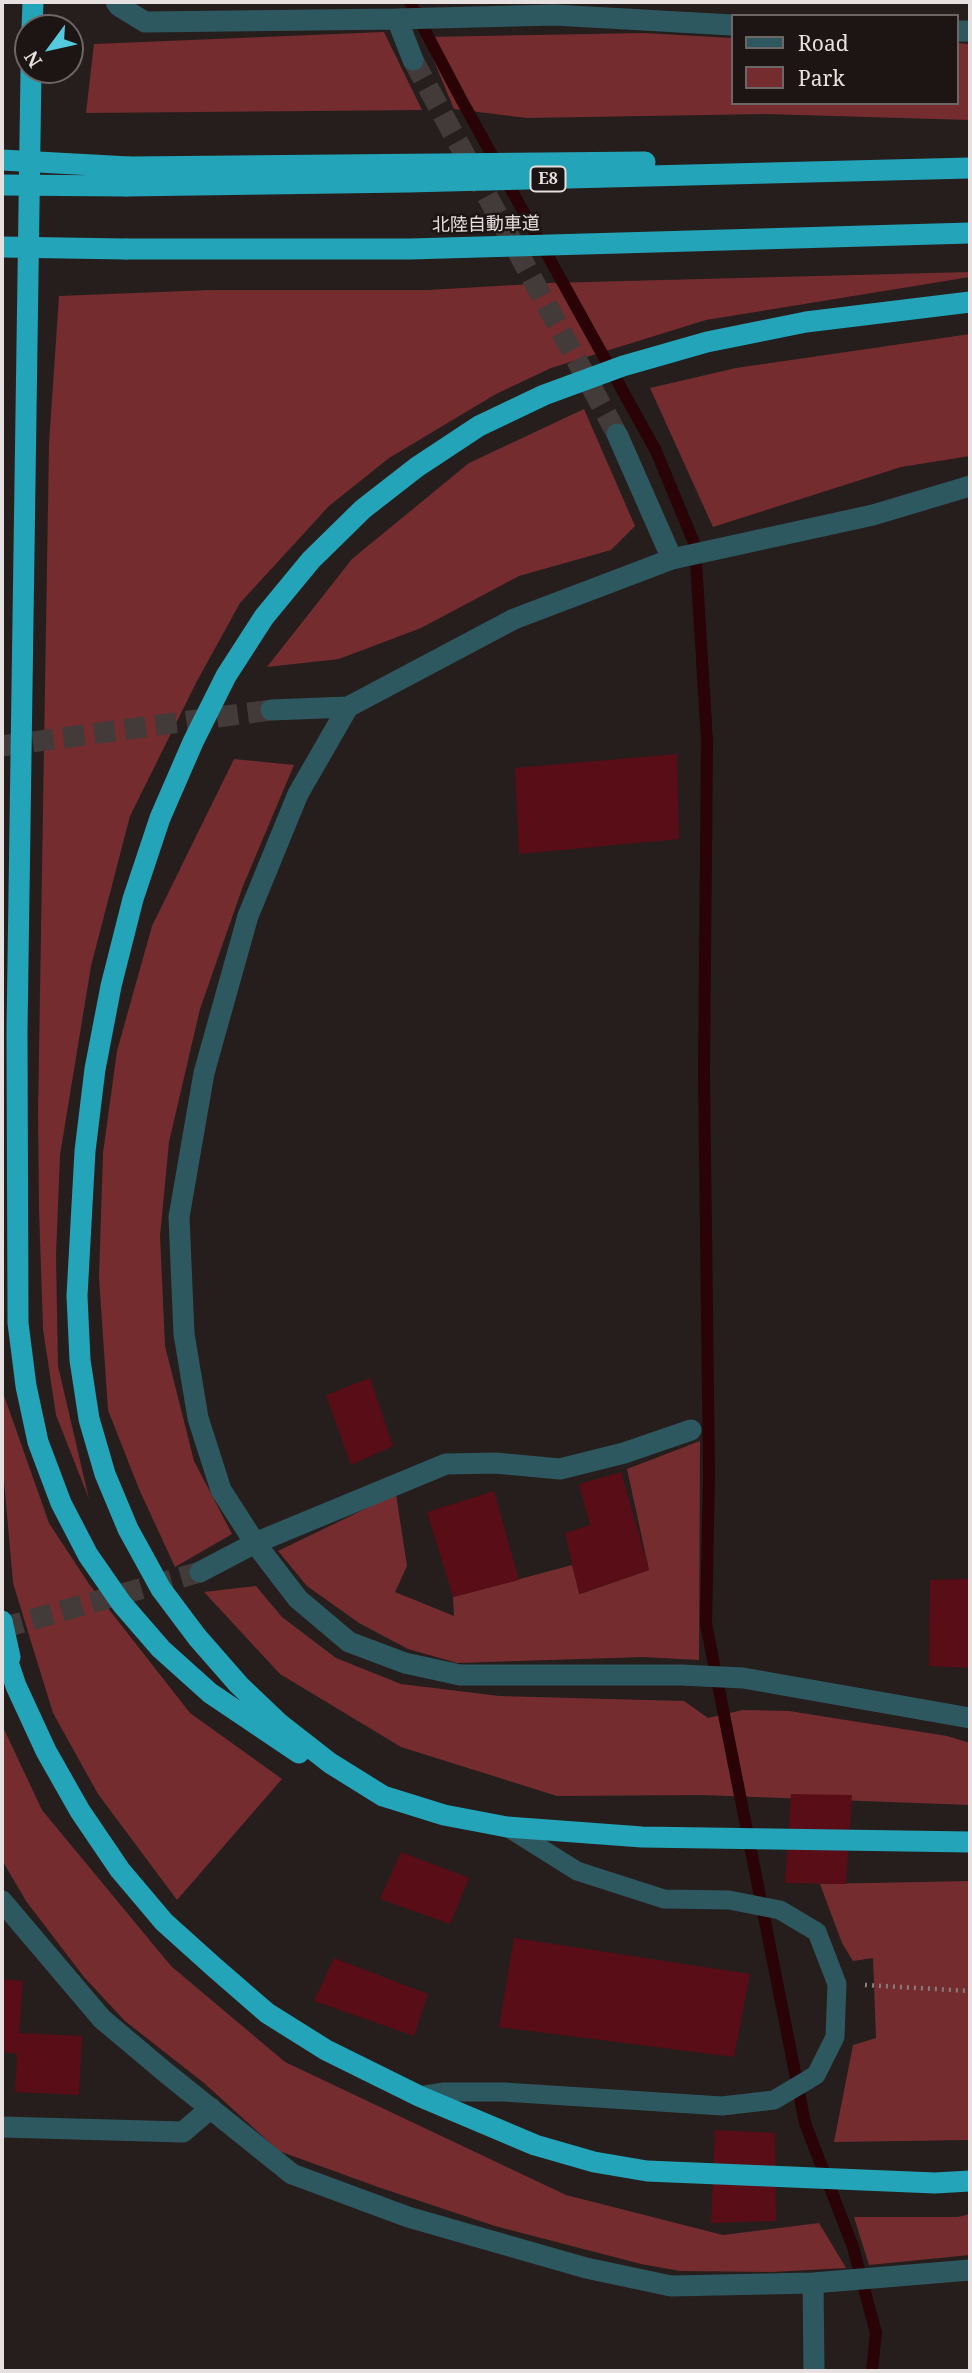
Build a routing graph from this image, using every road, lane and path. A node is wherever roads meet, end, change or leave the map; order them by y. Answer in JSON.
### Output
{"nodes":[{"id":1,"x":116,"y":2,"type":"edge"},
{"id":2,"x":397,"y":19,"type":"junction"},
{"id":3,"x":730,"y":25,"type":"edge"},
{"id":4,"x":413,"y":60,"type":"tunnel mouth"},
{"id":5,"x":31,"y":84,"type":"edge"},
{"id":6,"x":2,"y":160,"type":"edge"},
{"id":7,"x":961,"y":168,"type":"edge"},
{"id":8,"x":127,"y":176,"type":"junction"},
{"id":9,"x":2,"y":185,"type":"edge"},
{"id":10,"x":970,"y":233,"type":"edge"},
{"id":11,"x":2,"y":247,"type":"edge"},
{"id":12,"x":970,"y":302,"type":"edge"},
{"id":13,"x":617,"y":434,"type":"tunnel mouth"},
{"id":14,"x":970,"y":486,"type":"edge"},
{"id":15,"x":672,"y":559,"type":"junction"},
{"id":16,"x":348,"y":707,"type":"junction"},
{"id":17,"x":271,"y":709,"type":"tunnel mouth"},
{"id":18,"x":691,"y":1430,"type":"dead end"},
{"id":19,"x":255,"y":1543,"type":"junction"},
{"id":20,"x":200,"y":1572,"type":"tunnel mouth"},
{"id":21,"x":2,"y":1621,"type":"edge"},
{"id":22,"x":2,"y":1644,"type":"edge"},
{"id":23,"x":16,"y":1686,"type":"junction"},
{"id":24,"x":970,"y":1718,"type":"edge"},
{"id":25,"x":383,"y":1796,"type":"junction"},
{"id":26,"x":507,"y":1827,"type":"junction"},
{"id":27,"x":970,"y":1842,"type":"edge"},
{"id":28,"x":2,"y":1901,"type":"edge"},
{"id":29,"x":836,"y":1984,"type":"junction"},
{"id":30,"x":970,"y":1991,"type":"edge"},
{"id":31,"x":419,"y":2096,"type":"junction"},
{"id":32,"x":212,"y":2108,"type":"junction"},
{"id":33,"x":2,"y":2127,"type":"edge"},
{"id":34,"x":970,"y":2180,"type":"edge"},
{"id":35,"x":970,"y":2270,"type":"edge"},
{"id":36,"x":813,"y":2283,"type":"junction"},
{"id":37,"x":814,"y":2371,"type":"edge"}],
"edges":[{"from":1,"to":2,"type":"street"},
{"from":2,"to":3,"type":"street"},
{"from":2,"to":4,"type":"street"},
{"from":5,"to":25,"type":"highway"},
{"from":6,"to":8,"type":"highway","bridge":true},
{"from":7,"to":8,"type":"highway","number":"E8"},
{"from":8,"to":9,"type":"highway","number":"E8","bridge":true},
{"from":10,"to":11,"type":"highway","name":"北陸自動車道","bridge":true},
{"from":12,"to":25,"type":"highway"},
{"from":13,"to":15,"type":"street"},
{"from":14,"to":15,"type":"street"},
{"from":15,"to":16,"type":"street"},
{"from":16,"to":17,"type":"street"},
{"from":16,"to":19,"type":"street"},
{"from":18,"to":19,"type":"street"},
{"from":19,"to":20,"type":"street"},
{"from":19,"to":24,"type":"street"},
{"from":21,"to":23,"type":"highway"},
{"from":22,"to":23,"type":"highway"},
{"from":23,"to":31,"type":"highway"},
{"from":25,"to":26,"type":"highway"},
{"from":26,"to":27,"type":"highway"},
{"from":26,"to":29,"type":"lane"},
{"from":28,"to":32,"type":"street"},
{"from":29,"to":30,"type":"path"},
{"from":29,"to":31,"type":"lane"},
{"from":31,"to":34,"type":"highway"},
{"from":32,"to":33,"type":"street"},
{"from":32,"to":36,"type":"street"},
{"from":35,"to":36,"type":"street"},
{"from":36,"to":37,"type":"street"}]}
